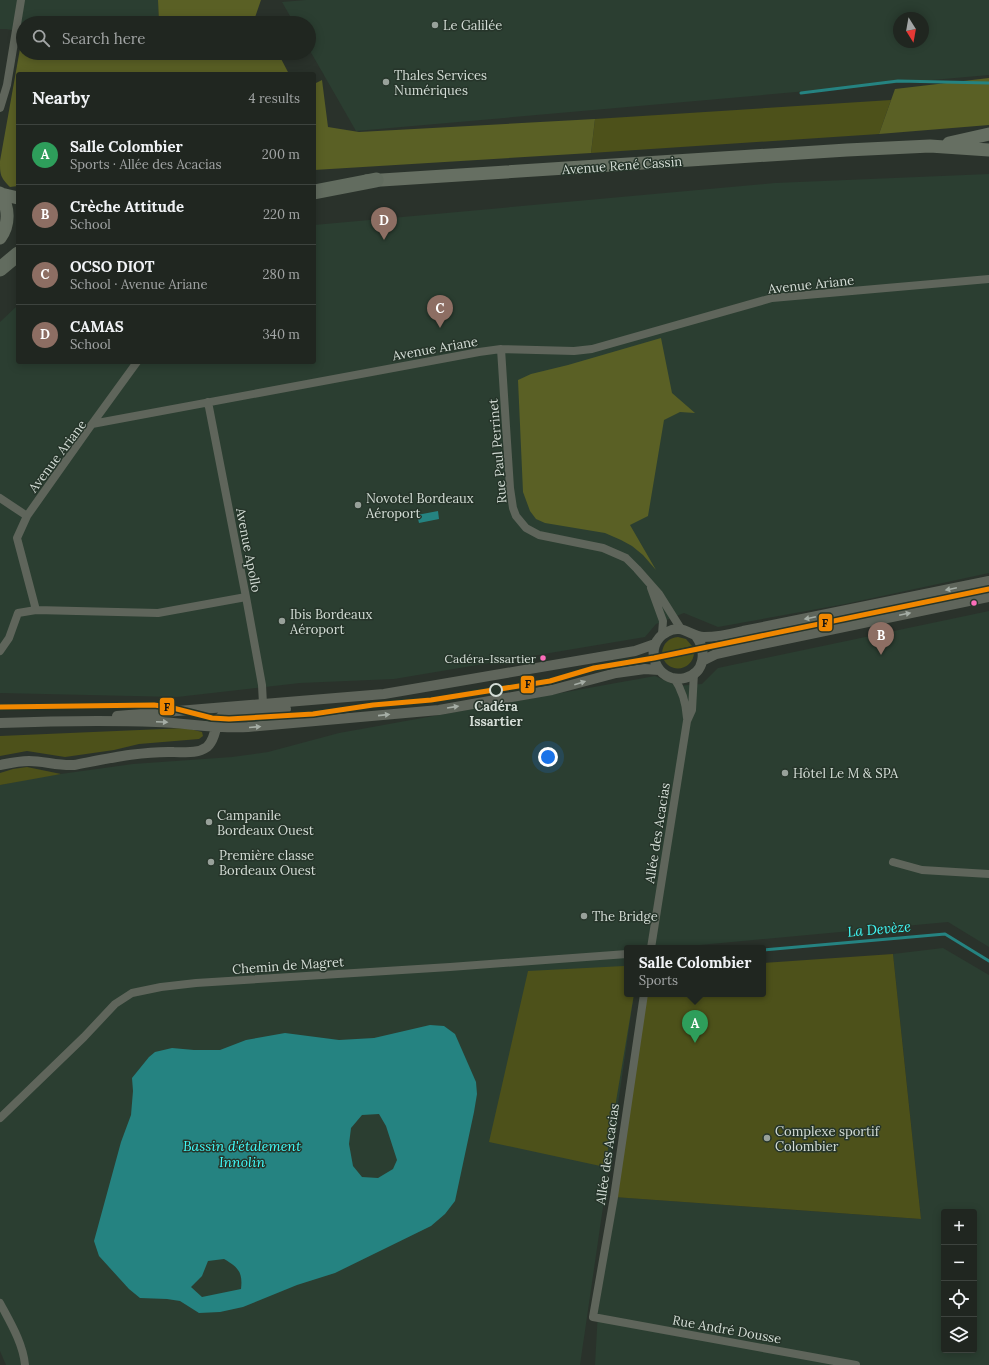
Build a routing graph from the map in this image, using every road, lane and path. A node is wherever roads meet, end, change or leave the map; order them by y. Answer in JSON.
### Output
{"nodes":[{"id":1,"x":21,"y":0,"type":"edge"},
{"id":2,"x":18,"y":16,"type":"edge"},
{"id":3,"x":16,"y":30,"type":"edge"},
{"id":4,"x":0,"y":109,"type":"edge"},
{"id":5,"x":989,"y":134,"type":"edge"},
{"id":6,"x":930,"y":146,"type":"junction"},
{"id":7,"x":989,"y":150,"type":"edge"},
{"id":8,"x":376,"y":180,"type":"junction"},
{"id":9,"x":316,"y":185,"type":"edge"},
{"id":10,"x":316,"y":192,"type":"edge"},
{"id":11,"x":0,"y":193,"type":"edge"},
{"id":12,"x":16,"y":197,"type":"edge"},
{"id":13,"x":16,"y":226,"type":"edge"},
{"id":14,"x":2,"y":236,"type":"edge"},
{"id":15,"x":16,"y":256,"type":"edge"},
{"id":16,"x":0,"y":269,"type":"edge"},
{"id":17,"x":989,"y":279,"type":"edge"},
{"id":18,"x":501,"y":349,"type":"junction"},
{"id":19,"x":136,"y":364,"type":"edge"},
{"id":20,"x":208,"y":402,"type":"junction"},
{"id":21,"x":92,"y":424,"type":"junction"},
{"id":22,"x":0,"y":498,"type":"edge"},
{"id":23,"x":27,"y":516,"type":"junction"},
{"id":24,"x":989,"y":581,"type":"edge"},
{"id":25,"x":650,"y":584,"type":"junction"},
{"id":26,"x":246,"y":597,"type":"junction"},
{"id":27,"x":989,"y":597,"type":"edge"},
{"id":28,"x":36,"y":610,"type":"junction"},
{"id":29,"x":681,"y":629,"type":"junction"},
{"id":30,"x":662,"y":634,"type":"junction"},
{"id":31,"x":696,"y":636,"type":"junction"},
{"id":32,"x":655,"y":644,"type":"junction"},
{"id":33,"x":0,"y":651,"type":"edge"},
{"id":34,"x":702,"y":661,"type":"junction"},
{"id":35,"x":660,"y":670,"type":"junction"},
{"id":36,"x":694,"y":673,"type":"junction"},
{"id":37,"x":674,"y":678,"type":"junction"},
{"id":38,"x":332,"y":699,"type":"junction"},
{"id":39,"x":263,"y":704,"type":"junction"},
{"id":40,"x":53,"y":721,"type":"junction"},
{"id":41,"x":687,"y":721,"type":"junction"},
{"id":42,"x":0,"y":722,"type":"edge"},
{"id":43,"x":216,"y":727,"type":"junction"},
{"id":44,"x":0,"y":765,"type":"edge"},
{"id":45,"x":893,"y":862,"type":"dead end"},
{"id":46,"x":989,"y":874,"type":"edge"},
{"id":47,"x":651,"y":945,"type":"edge"},
{"id":48,"x":624,"y":954,"type":"edge"},
{"id":49,"x":644,"y":997,"type":"edge"},
{"id":50,"x":0,"y":1118,"type":"edge"},
{"id":51,"x":0,"y":1303,"type":"edge"},
{"id":52,"x":593,"y":1317,"type":"joint"},
{"id":53,"x":25,"y":1365,"type":"edge"},
{"id":54,"x":856,"y":1365,"type":"edge"}],
"edges":[{"from":1,"to":2,"type":"street"},
{"from":3,"to":4,"type":"street"},
{"from":5,"to":6,"type":"main road","name":"Avenue René Cassin"},
{"from":6,"to":7,"type":"main road","name":"Avenue René Cassin"},
{"from":6,"to":8,"type":"main road","name":"Avenue René Cassin"},
{"from":8,"to":9,"type":"main road","name":"Avenue René Cassin"},
{"from":8,"to":10,"type":"highway"},
{"from":11,"to":12,"type":"main road"},
{"from":11,"to":14,"type":"main road"},
{"from":13,"to":14,"type":"main road"},
{"from":15,"to":16,"type":"highway"},
{"from":17,"to":18,"type":"street","name":"Avenue Ariane"},
{"from":18,"to":20,"type":"street","name":"Avenue Ariane"},
{"from":18,"to":25,"type":"street","name":"Rue Paul Perrinet"},
{"from":19,"to":21,"type":"street"},
{"from":20,"to":21,"type":"street","name":"Avenue Ariane"},
{"from":20,"to":26,"type":"street","name":"Avenue Apollo"},
{"from":21,"to":23,"type":"street","name":"Avenue Ariane"},
{"from":22,"to":23,"type":"street"},
{"from":23,"to":28,"type":"street","name":"Avenue Ariane"},
{"from":24,"to":31,"type":"street","one_way":true},
{"from":25,"to":29,"type":"street","name":"Rue Paul Perrinet"},
{"from":25,"to":30,"type":"street","name":"Rue Paul Perrinet"},
{"from":26,"to":28,"type":"street"},
{"from":26,"to":39,"type":"street","name":"Avenue Apollo"},
{"from":34,"to":27,"type":"street","one_way":true},
{"from":28,"to":33,"type":"street"},
{"from":29,"to":30,"type":"street"},
{"from":29,"to":31,"type":"street"},
{"from":30,"to":32,"type":"street"},
{"from":31,"to":34,"type":"street"},
{"from":32,"to":35,"type":"street"},
{"from":32,"to":38,"type":"street"},
{"from":34,"to":36,"type":"street"},
{"from":35,"to":37,"type":"street"},
{"from":43,"to":35,"type":"street","one_way":true},
{"from":36,"to":37,"type":"street"},
{"from":36,"to":41,"type":"street","name":"Allée des Acacias"},
{"from":37,"to":41,"type":"street","name":"Allée des Acacias"},
{"from":38,"to":39,"type":"street"},
{"from":38,"to":43,"type":"street"},
{"from":39,"to":40,"type":"street"},
{"from":40,"to":42,"type":"street"},
{"from":40,"to":43,"type":"street","one_way":true},
{"from":41,"to":47,"type":"street","name":"Allée des Acacias"},
{"from":43,"to":44,"type":"street"},
{"from":45,"to":46,"type":"street"},
{"from":48,"to":50,"type":"street","name":"Chemin de Magret"},
{"from":49,"to":52,"type":"street","name":"Allée des Acacias"},
{"from":51,"to":53,"type":"street"},
{"from":52,"to":54,"type":"street","name":"Rue André Dousse"}]}
